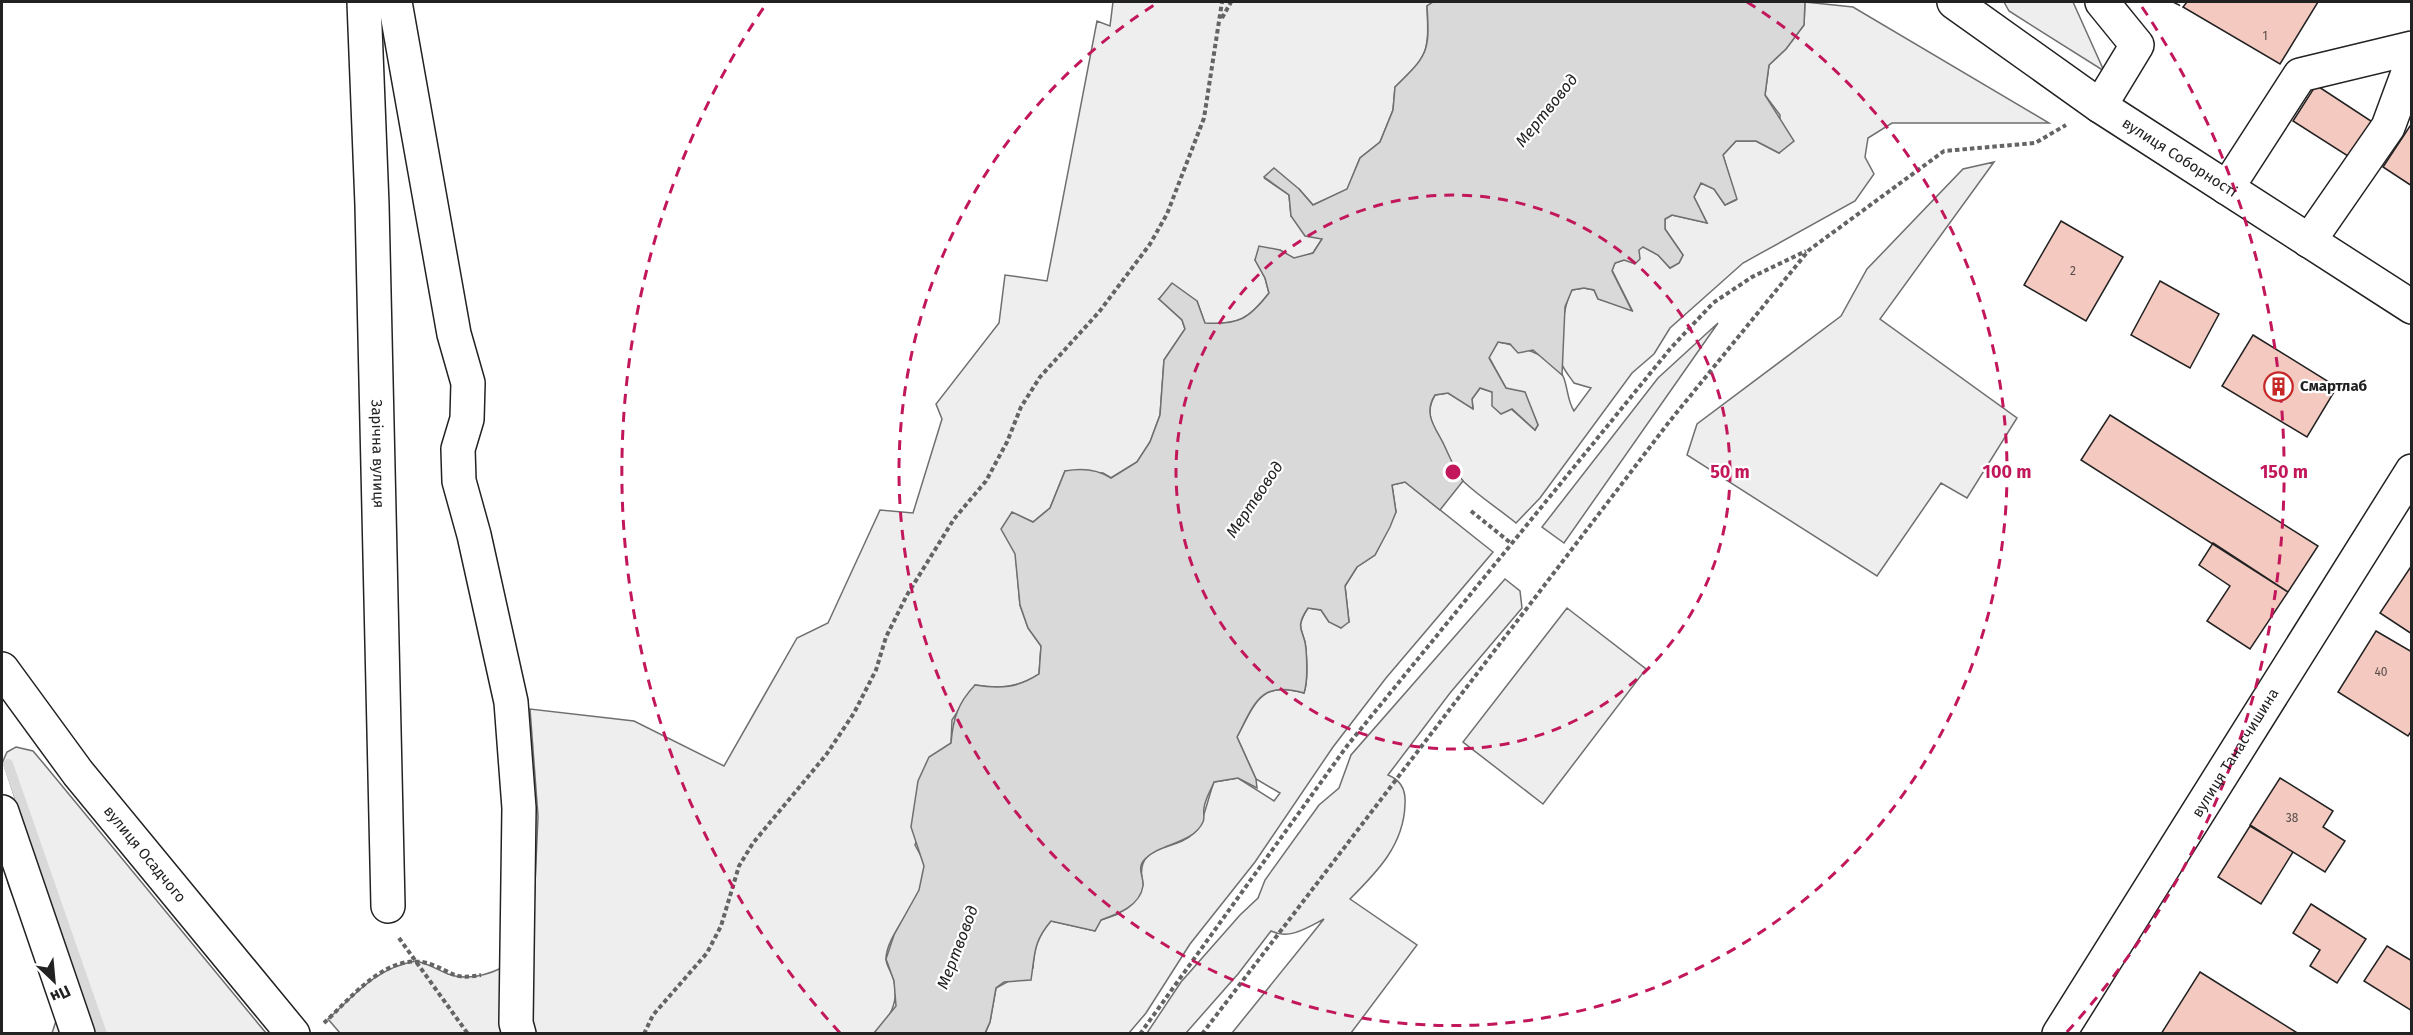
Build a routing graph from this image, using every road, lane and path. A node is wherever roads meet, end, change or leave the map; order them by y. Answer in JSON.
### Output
{"nodes":[{"id":1,"x":364,"y":2,"type":"edge"},
{"id":2,"x":395,"y":2,"type":"edge"},
{"id":3,"x":1222,"y":2,"type":"edge"},
{"id":4,"x":1231,"y":2,"type":"edge"},
{"id":5,"x":1954,"y":2,"type":"edge"},
{"id":6,"x":2102,"y":2,"type":"edge"},
{"id":7,"x":1221,"y":21,"type":"junction"},
{"id":8,"x":2412,"y":48,"type":"edge"},
{"id":9,"x":2412,"y":62,"type":"edge"},
{"id":10,"x":2100,"y":106,"type":"junction"},
{"id":11,"x":2227,"y":188,"type":"junction"},
{"id":12,"x":2309,"y":241,"type":"junction"},
{"id":13,"x":1809,"y":250,"type":"junction"},
{"id":14,"x":2412,"y":308,"type":"edge"},
{"id":15,"x":2412,"y":471,"type":"edge"},
{"id":16,"x":1471,"y":511,"type":"dead end"},
{"id":17,"x":1512,"y":544,"type":"junction"},
{"id":18,"x":2,"y":669,"type":"edge"},
{"id":19,"x":2,"y":812,"type":"edge"},
{"id":20,"x":388,"y":906,"type":"joint"},
{"id":21,"x":517,"y":960,"type":"junction"},
{"id":22,"x":416,"y":961,"type":"junction"},
{"id":23,"x":307,"y":1030,"type":"edge"},
{"id":24,"x":78,"y":1034,"type":"edge"},
{"id":25,"x":468,"y":1034,"type":"edge"},
{"id":26,"x":519,"y":1034,"type":"edge"},
{"id":27,"x":644,"y":1034,"type":"edge"},
{"id":28,"x":1140,"y":1034,"type":"edge"},
{"id":29,"x":1202,"y":1034,"type":"edge"},
{"id":30,"x":2059,"y":1034,"type":"edge"}],
"edges":[{"from":1,"to":20,"type":"street","name":"Зарічна вулиця"},
{"from":2,"to":21,"type":"street"},
{"from":3,"to":7,"type":"path"},
{"from":4,"to":7,"type":"path"},
{"from":5,"to":10,"type":"street","name":"вулиця Соборності"},
{"from":6,"to":10,"type":"street"},
{"from":7,"to":27,"type":"path"},
{"from":8,"to":11,"type":"street"},
{"from":9,"to":12,"type":"street"},
{"from":10,"to":11,"type":"street","name":"вулиця Соборності"},
{"from":10,"to":13,"type":"path"},
{"from":11,"to":12,"type":"street","name":"вулиця Соборності"},
{"from":12,"to":14,"type":"street","name":"вулиця Соборності"},
{"from":13,"to":17,"type":"path"},
{"from":13,"to":29,"type":"path"},
{"from":15,"to":30,"type":"street","name":"вулиця Танасчишина"},
{"from":16,"to":17,"type":"path"},
{"from":17,"to":28,"type":"path"},
{"from":18,"to":23,"type":"street","name":"вулиця Осадчого"},
{"from":19,"to":24,"type":"street"},
{"from":20,"to":22,"type":"path"},
{"from":21,"to":22,"type":"path"},
{"from":21,"to":26,"type":"street"},
{"from":22,"to":23,"type":"path"},
{"from":22,"to":25,"type":"path"}]}
